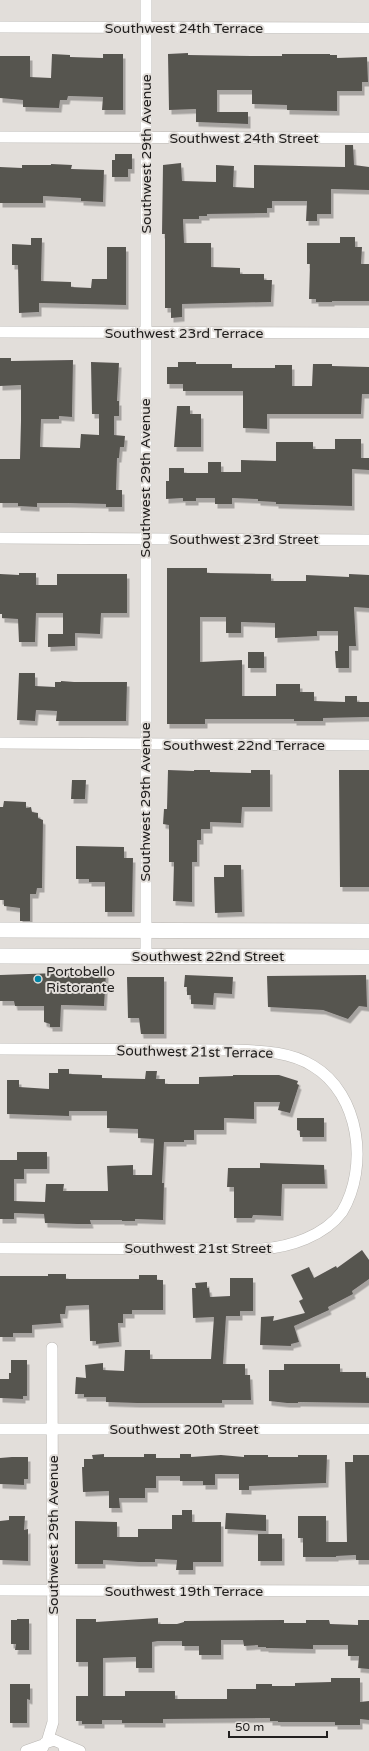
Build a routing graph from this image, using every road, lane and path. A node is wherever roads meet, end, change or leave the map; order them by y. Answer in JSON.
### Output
{"nodes":[{"id":1,"x":146,"y":0,"type":"edge"},
{"id":2,"x":0,"y":27,"type":"edge"},
{"id":3,"x":146,"y":27,"type":"junction"},
{"id":4,"x":369,"y":28,"type":"edge"},
{"id":5,"x":0,"y":137,"type":"edge"},
{"id":6,"x":147,"y":138,"type":"junction"},
{"id":7,"x":369,"y":138,"type":"edge"},
{"id":8,"x":0,"y":332,"type":"edge"},
{"id":9,"x":146,"y":333,"type":"junction"},
{"id":10,"x":369,"y":333,"type":"edge"},
{"id":11,"x":0,"y":538,"type":"edge"},
{"id":12,"x":145,"y":539,"type":"junction"},
{"id":13,"x":369,"y":540,"type":"edge"},
{"id":14,"x":0,"y":743,"type":"edge"},
{"id":15,"x":145,"y":744,"type":"junction"},
{"id":16,"x":369,"y":745,"type":"edge"},
{"id":17,"x":0,"y":930,"type":"edge"},
{"id":18,"x":146,"y":930,"type":"junction"},
{"id":19,"x":369,"y":931,"type":"edge"},
{"id":20,"x":0,"y":956,"type":"edge"},
{"id":21,"x":146,"y":956,"type":"junction"},
{"id":22,"x":369,"y":957,"type":"edge"},
{"id":23,"x":0,"y":1049,"type":"edge"},
{"id":24,"x":360,"y":1149,"type":"joint"},
{"id":25,"x":0,"y":1248,"type":"edge"},
{"id":26,"x":52,"y":1348,"type":"dead end"},
{"id":27,"x":0,"y":1429,"type":"edge"},
{"id":28,"x":52,"y":1429,"type":"junction"},
{"id":29,"x":369,"y":1429,"type":"edge"},
{"id":30,"x":0,"y":1590,"type":"edge"},
{"id":31,"x":53,"y":1590,"type":"junction"},
{"id":32,"x":369,"y":1591,"type":"edge"},
{"id":33,"x":54,"y":1722,"type":"junction"},
{"id":34,"x":44,"y":1746,"type":"edge"},
{"id":35,"x":63,"y":1746,"type":"edge"},
{"id":36,"x":26,"y":1751,"type":"edge"},
{"id":37,"x":80,"y":1751,"type":"edge"}],
"edges":[{"from":1,"to":3,"type":"street","name":"Southwest 29th Avenue"},
{"from":2,"to":3,"type":"street","name":"Southwest 24th Terrace"},
{"from":3,"to":4,"type":"street","name":"Southwest 24th Terrace"},
{"from":3,"to":6,"type":"street","name":"Southwest 29th Avenue"},
{"from":5,"to":6,"type":"street","name":"Southwest 24th Street"},
{"from":6,"to":7,"type":"street","name":"Southwest 24th Street"},
{"from":6,"to":9,"type":"street","name":"Southwest 29th Avenue"},
{"from":8,"to":9,"type":"street","name":"Southwest 23rd Terrace"},
{"from":9,"to":10,"type":"street","name":"Southwest 23rd Terrace"},
{"from":9,"to":12,"type":"street","name":"Southwest 29th Avenue"},
{"from":11,"to":12,"type":"street","name":"Southwest 23rd Street"},
{"from":12,"to":13,"type":"street","name":"Southwest 23rd Street"},
{"from":12,"to":15,"type":"street","name":"Southwest 29th Avenue"},
{"from":14,"to":15,"type":"street","name":"Southwest 22nd Terrace"},
{"from":15,"to":16,"type":"street","name":"Southwest 22nd Terrace"},
{"from":15,"to":18,"type":"street","name":"Southwest 29th Avenue"},
{"from":17,"to":18,"type":"main road","name":"Southwest 22nd Street"},
{"from":18,"to":19,"type":"main road","name":"Southwest 22nd Street"},
{"from":18,"to":21,"type":"street","name":"Southwest 29th Avenue"},
{"from":20,"to":21,"type":"main road","name":"Southwest 22nd Street"},
{"from":21,"to":22,"type":"main road","name":"Southwest 22nd Street"},
{"from":23,"to":24,"type":"street","name":"Southwest 21st Terrace"},
{"from":24,"to":25,"type":"street","name":"Southwest 21st Street"},
{"from":26,"to":28,"type":"street","name":"Southwest 29th Avenue"},
{"from":27,"to":28,"type":"street","name":"Southwest 20th Street"},
{"from":28,"to":29,"type":"street","name":"Southwest 20th Street"},
{"from":28,"to":31,"type":"street","name":"Southwest 29th Avenue"},
{"from":30,"to":31,"type":"street","name":"Southwest 19th Terrace"},
{"from":31,"to":32,"type":"street","name":"Southwest 19th Terrace"},
{"from":31,"to":33,"type":"street","name":"Southwest 29th Avenue"},
{"from":33,"to":34,"type":"street","name":"Southwest 29th Avenue"},
{"from":33,"to":35,"type":"street","name":"Southwest 29th Avenue"},
{"from":34,"to":35,"type":"street"},
{"from":34,"to":36,"type":"street"},
{"from":35,"to":37,"type":"street"}]}
